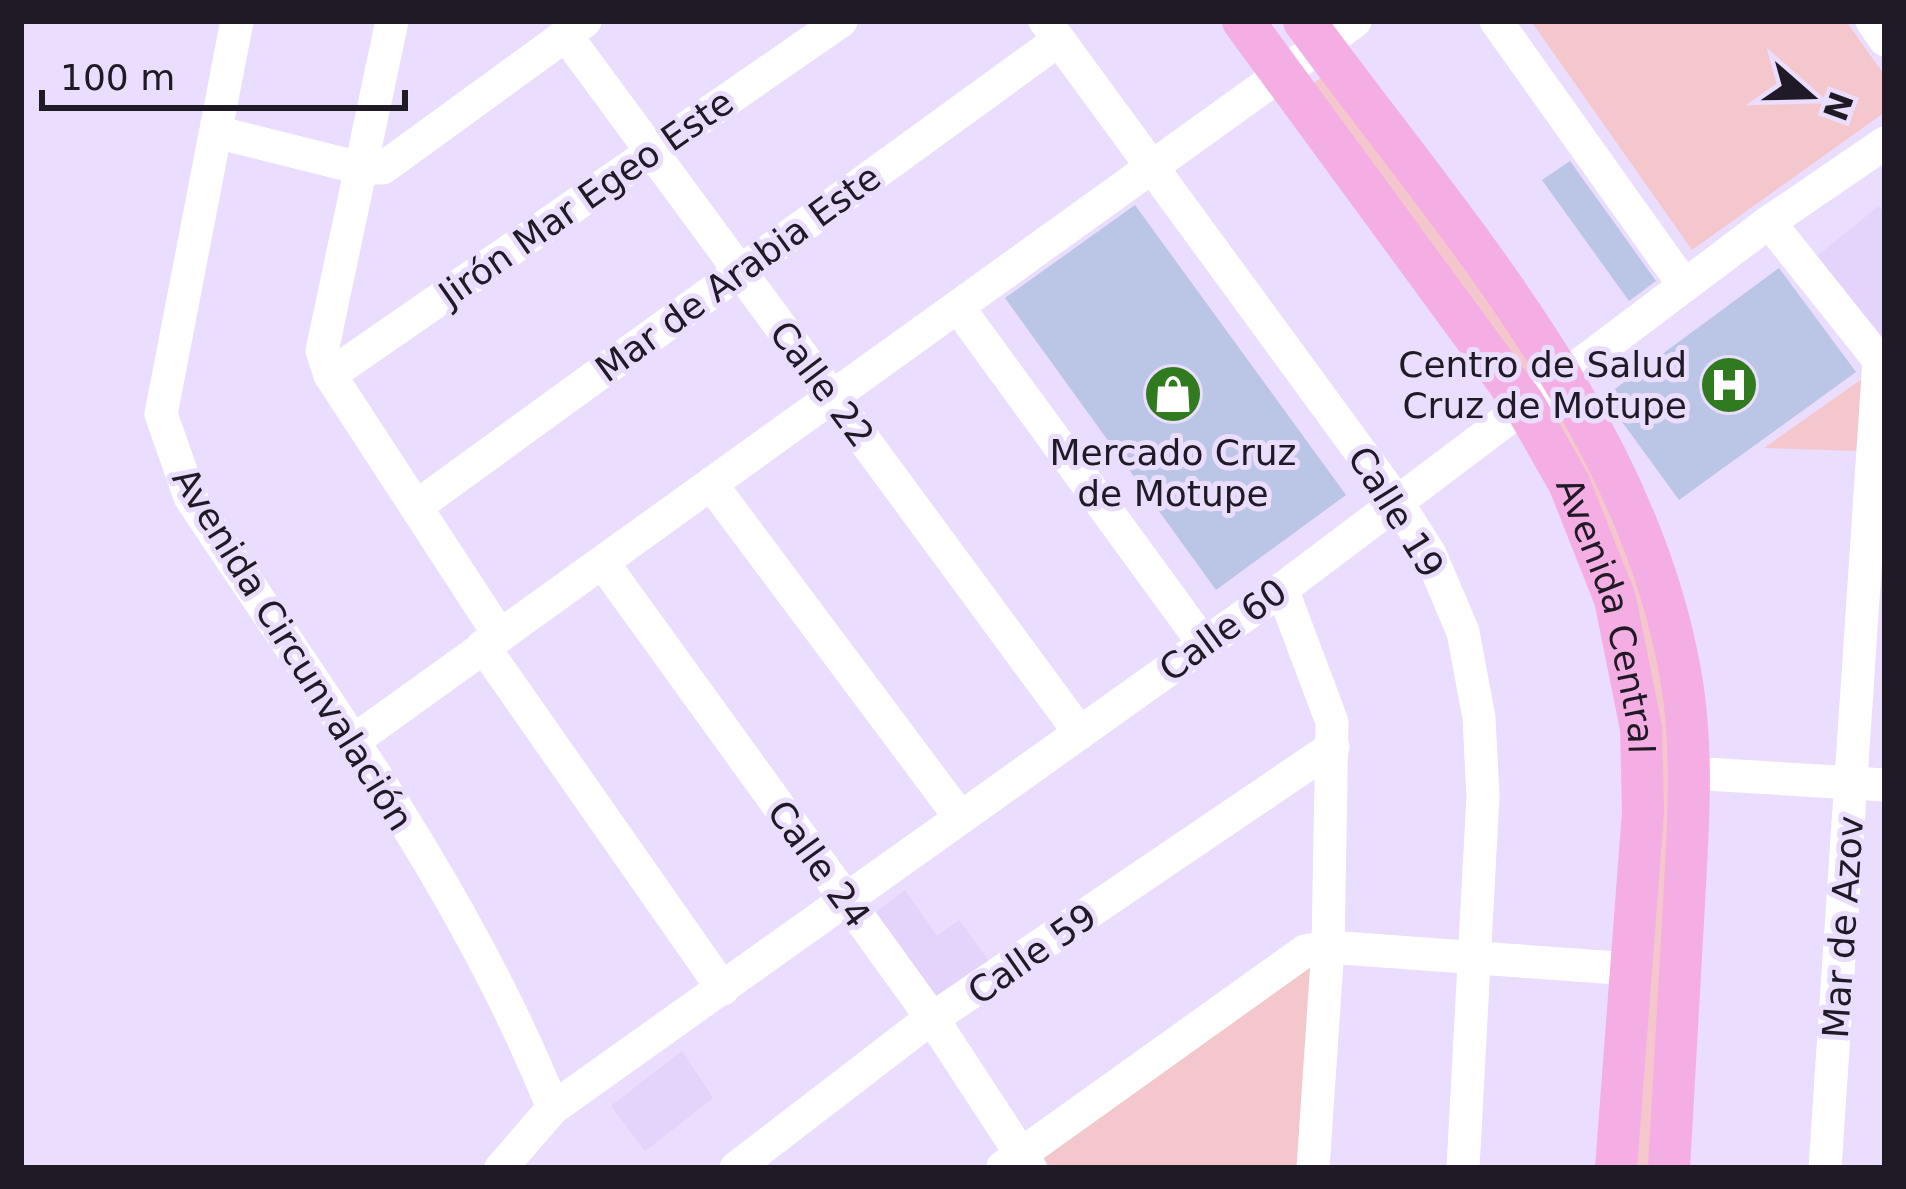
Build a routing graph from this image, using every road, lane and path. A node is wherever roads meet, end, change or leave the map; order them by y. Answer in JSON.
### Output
{"nodes":[{"id":1,"x":237,"y":21,"type":"edge"},
{"id":2,"x":392,"y":21,"type":"edge"},
{"id":3,"x":841,"y":21,"type":"edge"},
{"id":4,"x":1243,"y":21,"type":"edge"},
{"id":5,"x":1496,"y":21,"type":"edge"},
{"id":6,"x":1872,"y":21,"type":"edge"},
{"id":7,"x":575,"y":28,"type":"edge"},
{"id":8,"x":1327,"y":29,"type":"edge"},
{"id":9,"x":1052,"y":31,"type":"edge"},
{"id":10,"x":1885,"y":40,"type":"edge"},
{"id":11,"x":1281,"y":74,"type":"junction"},
{"id":12,"x":216,"y":132,"type":"junction"},
{"id":13,"x":1885,"y":142,"type":"edge"},
{"id":14,"x":650,"y":156,"type":"junction"},
{"id":15,"x":1154,"y":166,"type":"junction"},
{"id":16,"x":360,"y":168,"type":"junction"},
{"id":17,"x":1769,"y":222,"type":"junction"},
{"id":18,"x":738,"y":273,"type":"junction"},
{"id":19,"x":1684,"y":285,"type":"junction"},
{"id":20,"x":958,"y":307,"type":"junction"},
{"id":21,"x":1882,"y":360,"type":"edge"},
{"id":22,"x":330,"y":375,"type":"junction"},
{"id":23,"x":1563,"y":376,"type":"junction"},
{"id":24,"x":832,"y":397,"type":"junction"},
{"id":25,"x":1524,"y":404,"type":"junction"},
{"id":26,"x":711,"y":484,"type":"junction"},
{"id":27,"x":1395,"y":499,"type":"junction"},
{"id":28,"x":417,"y":506,"type":"junction"},
{"id":29,"x":603,"y":563,"type":"junction"},
{"id":30,"x":1282,"y":589,"type":"junction"},
{"id":31,"x":492,"y":641,"type":"junction"},
{"id":32,"x":1204,"y":644,"type":"junction"},
{"id":33,"x":1080,"y":733,"type":"junction"},
{"id":34,"x":352,"y":742,"type":"junction"},
{"id":35,"x":1333,"y":747,"type":"junction"},
{"id":36,"x":1689,"y":773,"type":"junction"},
{"id":37,"x":1869,"y":784,"type":"edge"},
{"id":38,"x":960,"y":818,"type":"junction"},
{"id":39,"x":846,"y":903,"type":"junction"},
{"id":40,"x":1328,"y":947,"type":"junction"},
{"id":41,"x":1476,"y":957,"type":"junction"},
{"id":42,"x":1631,"y":968,"type":"junction"},
{"id":43,"x":723,"y":989,"type":"junction"},
{"id":44,"x":934,"y":1021,"type":"junction"},
{"id":45,"x":553,"y":1108,"type":"junction"},
{"id":46,"x":1017,"y":1163,"type":"edge"},
{"id":47,"x":501,"y":1168,"type":"edge"},
{"id":48,"x":736,"y":1168,"type":"edge"},
{"id":49,"x":1313,"y":1168,"type":"edge"},
{"id":50,"x":1463,"y":1168,"type":"edge"},
{"id":51,"x":1616,"y":1168,"type":"edge"},
{"id":52,"x":1669,"y":1168,"type":"edge"},
{"id":53,"x":1825,"y":1168,"type":"edge"}],
"edges":[{"from":1,"to":12,"type":"street","name":"Avenida Circunvalación"},
{"from":2,"to":16,"type":"street"},
{"from":3,"to":14,"type":"street","name":"Jirón Mar Egeo Este"},
{"from":4,"to":11,"type":"main road","name":"Avenida Central"},
{"from":5,"to":19,"type":"street"},
{"from":6,"to":10,"type":"street"},
{"from":7,"to":14,"type":"street","name":"Calle 22"},
{"from":7,"to":16,"type":"street"},
{"from":8,"to":11,"type":"street"},
{"from":8,"to":23,"type":"main road","name":"Avenida Central"},
{"from":9,"to":15,"type":"street","name":"Calle 19"},
{"from":9,"to":18,"type":"street","name":"Mar de Arabia Este"},
{"from":11,"to":15,"type":"street"},
{"from":11,"to":25,"type":"main road","name":"Avenida Central"},
{"from":12,"to":16,"type":"street"},
{"from":12,"to":34,"type":"street","name":"Avenida Circunvalación"},
{"from":13,"to":17,"type":"street","name":"Calle 60"},
{"from":14,"to":18,"type":"street","name":"Calle 22"},
{"from":14,"to":22,"type":"street","name":"Jirón Mar Egeo Este"},
{"from":15,"to":20,"type":"street"},
{"from":15,"to":27,"type":"street","name":"Calle 19"},
{"from":16,"to":22,"type":"street"},
{"from":17,"to":19,"type":"street","name":"Calle 60"},
{"from":17,"to":21,"type":"street","name":"Mar de Azov"},
{"from":18,"to":24,"type":"street","name":"Calle 22"},
{"from":18,"to":28,"type":"street","name":"Mar de Arabia Este"},
{"from":19,"to":23,"type":"street","name":"Calle 60"},
{"from":20,"to":24,"type":"street"},
{"from":20,"to":32,"type":"street"},
{"from":21,"to":37,"type":"street","name":"Mar de Azov"},
{"from":22,"to":28,"type":"street"},
{"from":23,"to":25,"type":"street","name":"Calle 60"},
{"from":23,"to":36,"type":"main road","name":"Avenida Central"},
{"from":24,"to":26,"type":"street"},
{"from":24,"to":33,"type":"street","name":"Calle 22"},
{"from":25,"to":27,"type":"street","name":"Calle 60"},
{"from":25,"to":42,"type":"main road","name":"Avenida Central"},
{"from":26,"to":29,"type":"street"},
{"from":26,"to":38,"type":"street"},
{"from":27,"to":30,"type":"street","name":"Calle 60"},
{"from":27,"to":41,"type":"street","name":"Calle 19"},
{"from":28,"to":31,"type":"street"},
{"from":29,"to":31,"type":"street"},
{"from":29,"to":39,"type":"street","name":"Calle 24"},
{"from":30,"to":32,"type":"street","name":"Calle 60"},
{"from":30,"to":35,"type":"street"},
{"from":31,"to":34,"type":"street"},
{"from":31,"to":43,"type":"street"},
{"from":32,"to":33,"type":"street","name":"Calle 60"},
{"from":33,"to":38,"type":"street","name":"Calle 60"},
{"from":34,"to":45,"type":"street","name":"Avenida Circunvalación"},
{"from":35,"to":40,"type":"street"},
{"from":35,"to":44,"type":"street","name":"Calle 59"},
{"from":36,"to":37,"type":"street"},
{"from":36,"to":52,"type":"main road","name":"Avenida Central"},
{"from":37,"to":53,"type":"street","name":"Mar de Azov"},
{"from":38,"to":39,"type":"street","name":"Calle 60"},
{"from":39,"to":43,"type":"street","name":"Calle 60"},
{"from":39,"to":44,"type":"street","name":"Calle 24"},
{"from":40,"to":41,"type":"street"},
{"from":40,"to":46,"type":"street"},
{"from":40,"to":49,"type":"street"},
{"from":41,"to":42,"type":"street"},
{"from":41,"to":50,"type":"street","name":"Calle 19"},
{"from":42,"to":51,"type":"main road","name":"Avenida Central"},
{"from":43,"to":45,"type":"street","name":"Calle 60"},
{"from":44,"to":46,"type":"street","name":"Calle 24"},
{"from":44,"to":48,"type":"street","name":"Calle 59"},
{"from":45,"to":47,"type":"street","name":"Calle 60"}]}
